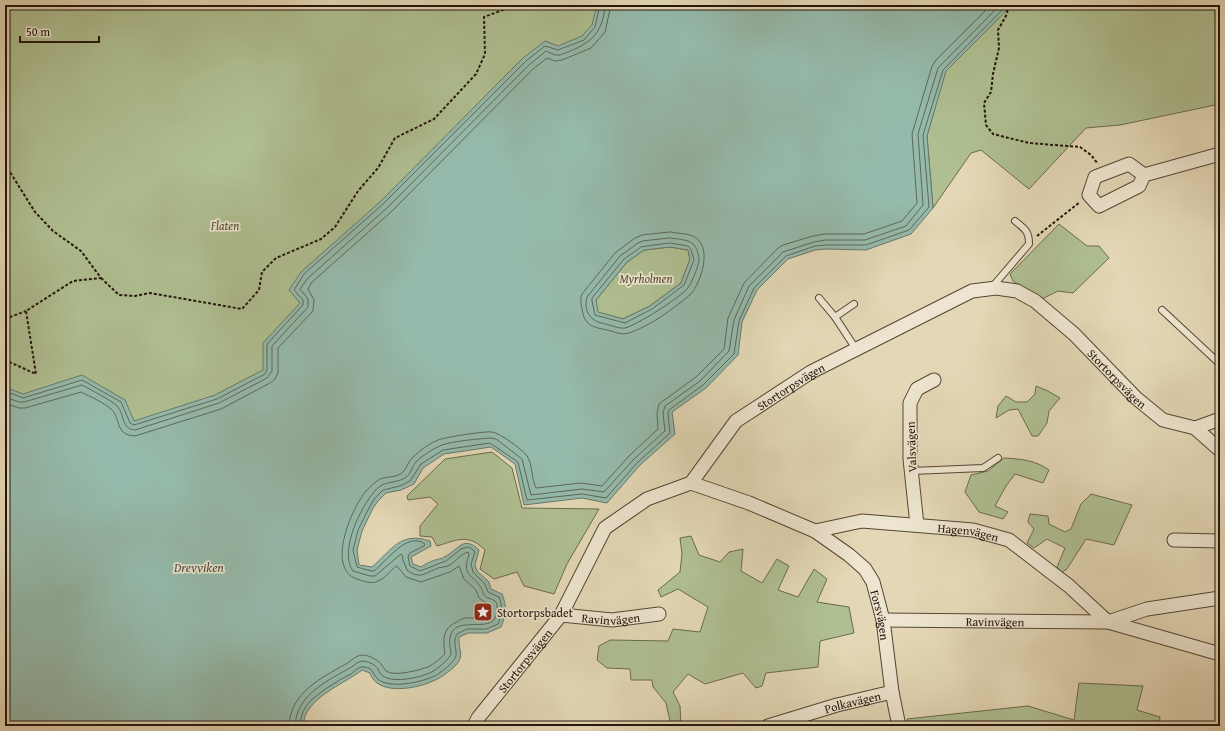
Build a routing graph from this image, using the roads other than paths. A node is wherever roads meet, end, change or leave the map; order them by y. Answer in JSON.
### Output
{"nodes":[{"id":1,"x":1220,"y":154,"type":"edge"},
{"id":2,"x":1144,"y":175,"type":"junction"},
{"id":3,"x":1015,"y":221,"type":"dead end"},
{"id":4,"x":990,"y":289,"type":"junction"},
{"id":5,"x":819,"y":298,"type":"dead end"},
{"id":6,"x":854,"y":304,"type":"dead end"},
{"id":7,"x":1162,"y":310,"type":"dead end"},
{"id":8,"x":835,"y":317,"type":"junction"},
{"id":9,"x":856,"y":349,"type":"junction"},
{"id":10,"x":1220,"y":364,"type":"edge"},
{"id":11,"x":934,"y":380,"type":"dead end"},
{"id":12,"x":1220,"y":419,"type":"edge"},
{"id":13,"x":1195,"y":428,"type":"junction"},
{"id":14,"x":1220,"y":450,"type":"edge"},
{"id":15,"x":998,"y":458,"type":"dead end"},
{"id":16,"x":912,"y":471,"type":"junction"},
{"id":17,"x":691,"y":484,"type":"junction"},
{"id":18,"x":917,"y":525,"type":"junction"},
{"id":19,"x":815,"y":531,"type":"junction"},
{"id":20,"x":1174,"y":540,"type":"dead end"},
{"id":21,"x":1220,"y":541,"type":"edge"},
{"id":22,"x":1220,"y":598,"type":"edge"},
{"id":23,"x":660,"y":614,"type":"dead end"},
{"id":24,"x":561,"y":615,"type":"junction"},
{"id":25,"x":882,"y":620,"type":"junction"},
{"id":26,"x":1108,"y":622,"type":"junction"},
{"id":27,"x":1220,"y":654,"type":"edge"},
{"id":28,"x":892,"y":692,"type":"junction"},
{"id":29,"x":474,"y":726,"type":"edge"},
{"id":30,"x":768,"y":726,"type":"edge"},
{"id":31,"x":899,"y":726,"type":"edge"}],
"edges":[{"from":1,"to":2,"type":"street"},
{"from":2,"to":2,"type":"street"},
{"from":3,"to":4,"type":"lane"},
{"from":4,"to":9,"type":"street","name":"Stortorpsvägen"},
{"from":4,"to":13,"type":"street","name":"Stortorpsvägen"},
{"from":5,"to":8,"type":"lane"},
{"from":6,"to":8,"type":"lane"},
{"from":7,"to":10,"type":"lane"},
{"from":8,"to":9,"type":"lane"},
{"from":9,"to":17,"type":"street","name":"Stortorpsvägen"},
{"from":11,"to":16,"type":"street","name":"Valsvägen"},
{"from":12,"to":13,"type":"street"},
{"from":13,"to":14,"type":"street","name":"Stortorpsvägen"},
{"from":15,"to":16,"type":"lane"},
{"from":16,"to":18,"type":"street","name":"Valsvägen"},
{"from":17,"to":19,"type":"street"},
{"from":17,"to":24,"type":"street","name":"Stortorpsvägen"},
{"from":18,"to":19,"type":"street","name":"Hagenvägen"},
{"from":18,"to":26,"type":"street","name":"Hagenvägen"},
{"from":19,"to":25,"type":"street","name":"Forsvägen"},
{"from":20,"to":21,"type":"street"},
{"from":22,"to":26,"type":"street"},
{"from":23,"to":24,"type":"street","name":"Ravinvägen"},
{"from":24,"to":29,"type":"street","name":"Stortorpsvägen"},
{"from":25,"to":26,"type":"street","name":"Ravinvägen"},
{"from":25,"to":28,"type":"street","name":"Forsvägen"},
{"from":26,"to":27,"type":"street","name":"Hagenvägen"},
{"from":28,"to":30,"type":"street","name":"Polkavägen"},
{"from":28,"to":31,"type":"street","name":"Forsvägen"}]}
